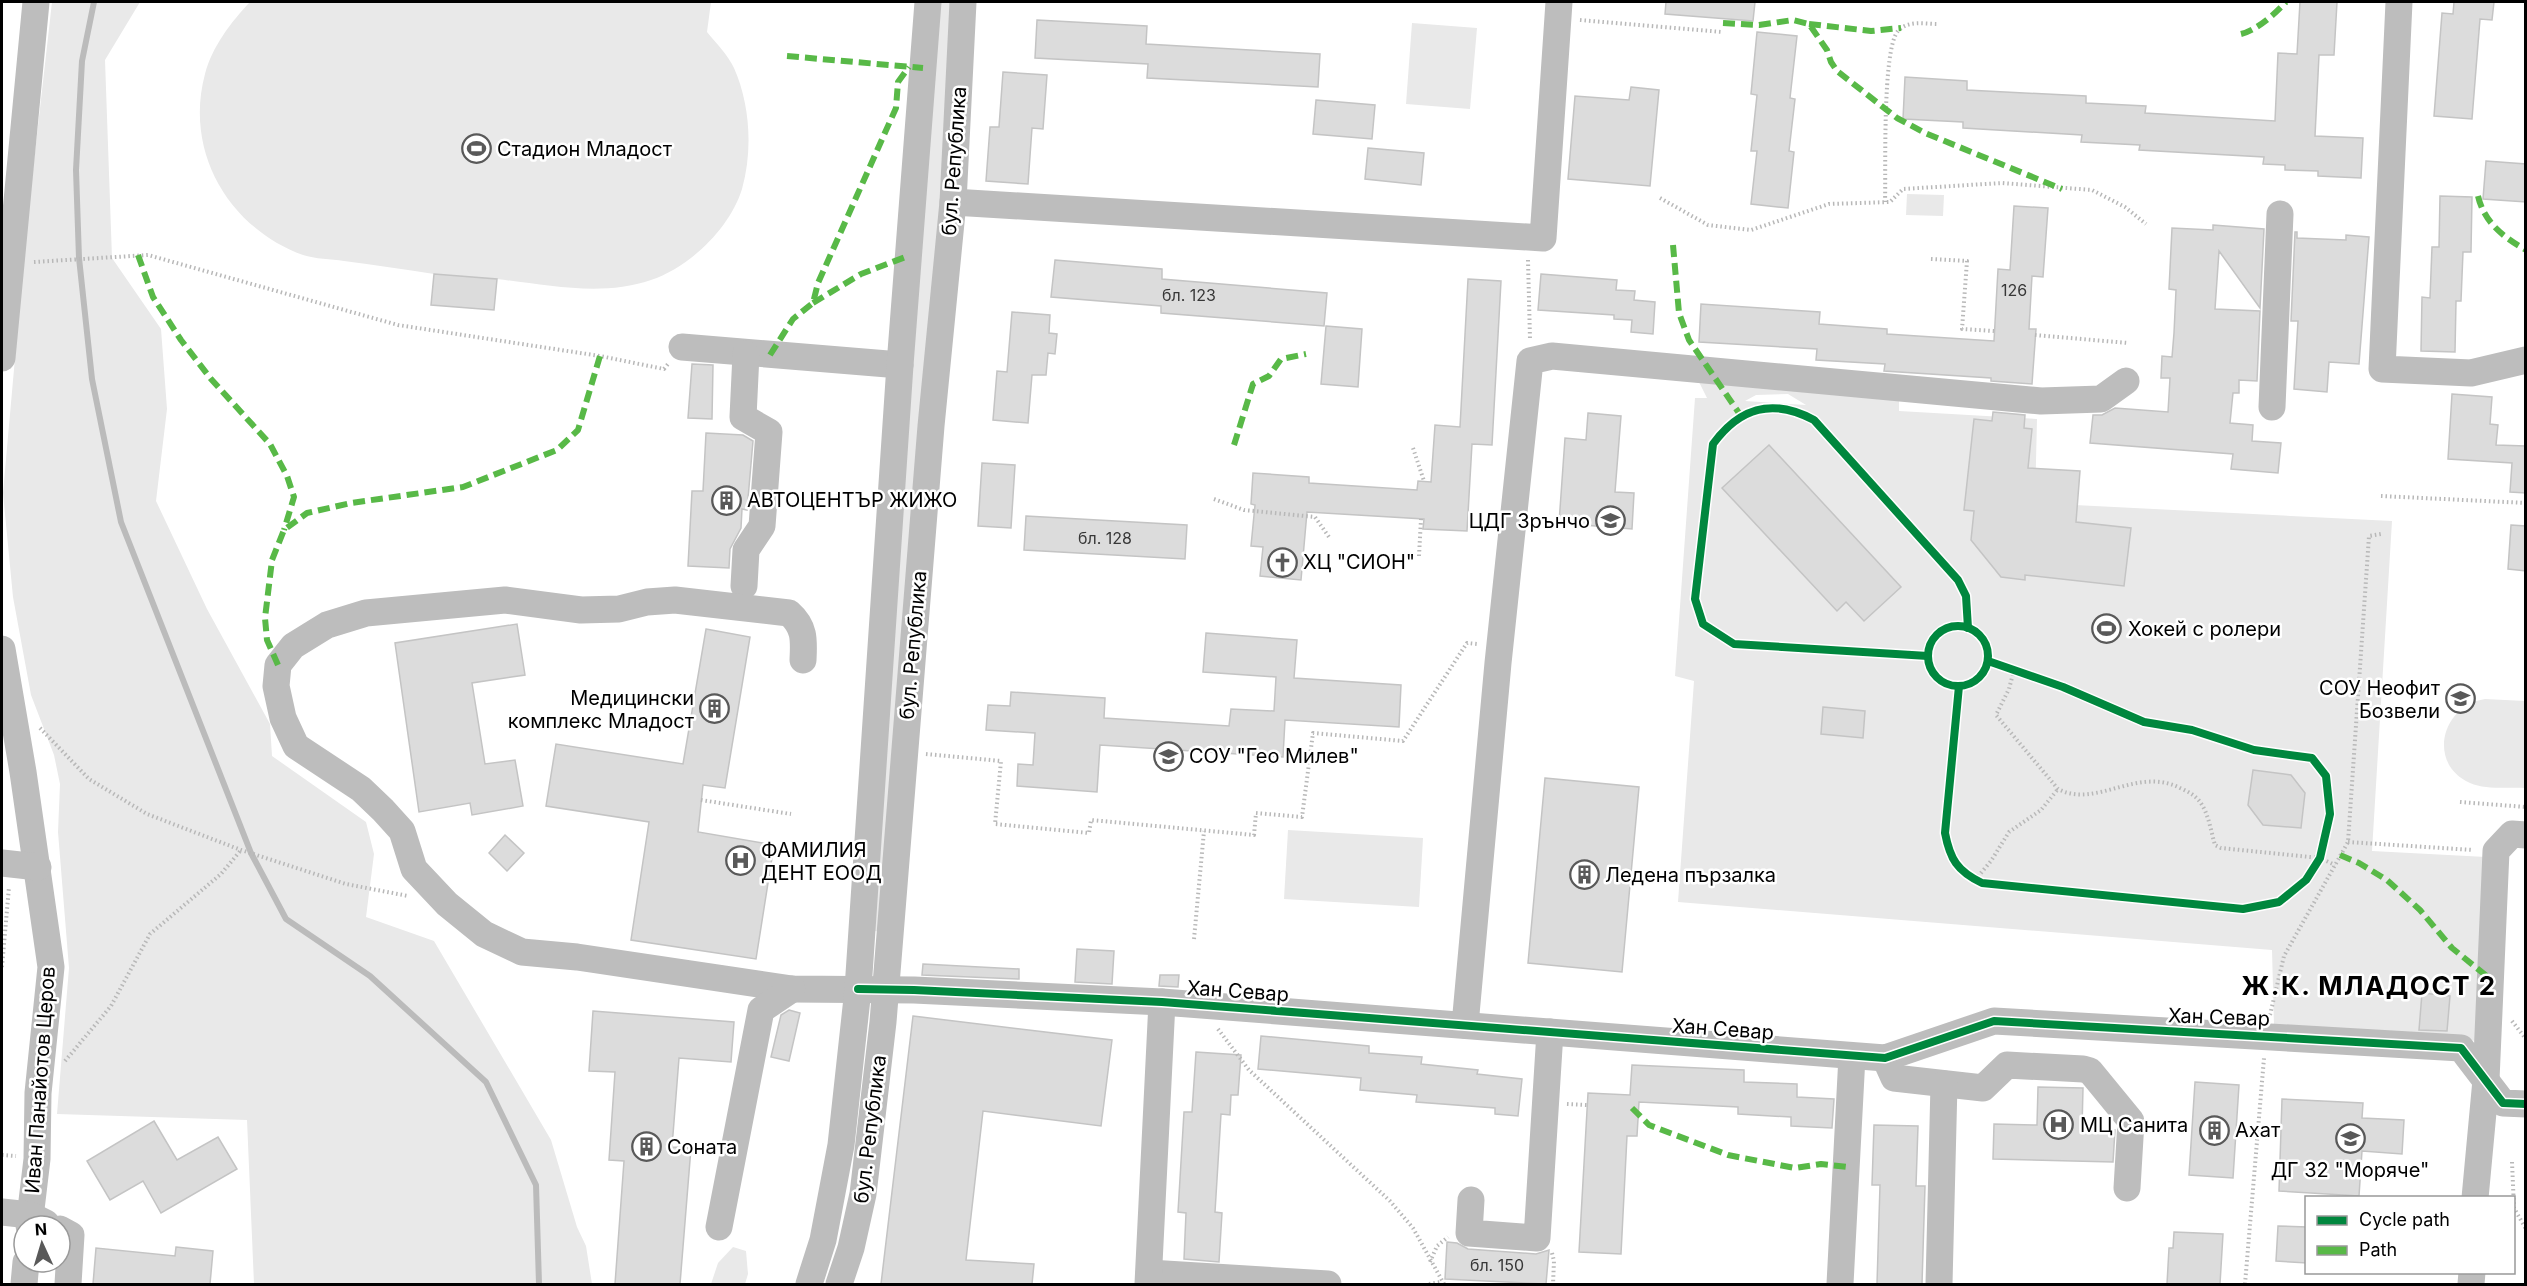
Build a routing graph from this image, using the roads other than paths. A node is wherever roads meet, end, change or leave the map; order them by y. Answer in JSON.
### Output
{"nodes":[{"id":1,"x":36,"y":2,"type":"edge"},
{"id":2,"x":928,"y":2,"type":"edge"},
{"id":3,"x":963,"y":2,"type":"edge"},
{"id":4,"x":2399,"y":2,"type":"edge"},
{"id":5,"x":1559,"y":10,"type":"edge"},
{"id":6,"x":953,"y":202,"type":"junction"},
{"id":7,"x":2280,"y":214,"type":"dead end"},
{"id":8,"x":696,"y":344,"type":"road end"},
{"id":9,"x":746,"y":354,"type":"junction"},
{"id":10,"x":2,"y":358,"type":"edge"},
{"id":11,"x":2526,"y":360,"type":"edge"},
{"id":12,"x":900,"y":365,"type":"junction"},
{"id":13,"x":2126,"y":381,"type":"dead end"},
{"id":14,"x":2272,"y":407,"type":"dead end"},
{"id":15,"x":744,"y":586,"type":"dead end"},
{"id":16,"x":2,"y":649,"type":"edge"},
{"id":17,"x":803,"y":660,"type":"dead end"},
{"id":18,"x":2526,"y":835,"type":"edge"},
{"id":19,"x":6,"y":864,"type":"edge"},
{"id":20,"x":38,"y":867,"type":"junction"},
{"id":21,"x":792,"y":989,"type":"junction"},
{"id":22,"x":858,"y":989,"type":"junction"},
{"id":23,"x":885,"y":991,"type":"junction"},
{"id":24,"x":1162,"y":1002,"type":"junction"},
{"id":25,"x":1465,"y":1025,"type":"junction"},
{"id":26,"x":1550,"y":1032,"type":"junction"},
{"id":27,"x":1852,"y":1056,"type":"junction"},
{"id":28,"x":1885,"y":1058,"type":"junction"},
{"id":29,"x":2486,"y":1080,"type":"junction"},
{"id":30,"x":1944,"y":1084,"type":"junction"},
{"id":31,"x":2526,"y":1104,"type":"edge"},
{"id":32,"x":2127,"y":1188,"type":"dead end"},
{"id":33,"x":2475,"y":1196,"type":"edge"},
{"id":34,"x":1471,"y":1200,"type":"dead end"},
{"id":35,"x":38,"y":1214,"type":"edge"},
{"id":36,"x":719,"y":1227,"type":"dead end"},
{"id":37,"x":1149,"y":1279,"type":"edge"},
{"id":38,"x":809,"y":1284,"type":"edge"},
{"id":39,"x":839,"y":1284,"type":"edge"},
{"id":40,"x":1328,"y":1284,"type":"edge"},
{"id":41,"x":1840,"y":1284,"type":"edge"},
{"id":42,"x":1939,"y":1284,"type":"edge"}],
"edges":[{"from":1,"to":10,"type":"street"},
{"from":2,"to":12,"type":"street","name":"бул. Република"},
{"from":3,"to":6,"type":"street","name":"бул. Република"},
{"from":4,"to":11,"type":"street"},
{"from":5,"to":6,"type":"street"},
{"from":6,"to":23,"type":"street","name":"бул. Република"},
{"from":7,"to":14,"type":"street"},
{"from":8,"to":9,"type":"street"},
{"from":9,"to":12,"type":"street"},
{"from":9,"to":15,"type":"street"},
{"from":12,"to":22,"type":"street","name":"бул. Република"},
{"from":13,"to":25,"type":"street"},
{"from":16,"to":20,"type":"street","name":"Иван Панайотов Церов"},
{"from":17,"to":21,"type":"street","name":"Хан Севар"},
{"from":18,"to":29,"type":"street"},
{"from":19,"to":20,"type":"street"},
{"from":20,"to":35,"type":"street","name":"Иван Панайотов Церов"},
{"from":21,"to":22,"type":"street","name":"Хан Севар"},
{"from":21,"to":36,"type":"street"},
{"from":22,"to":23,"type":"street","name":"Хан Севар"},
{"from":22,"to":38,"type":"street","name":"бул. Република"},
{"from":23,"to":24,"type":"street","name":"Хан Севар"},
{"from":23,"to":39,"type":"street","name":"бул. Република"},
{"from":24,"to":25,"type":"street","name":"Хан Севар"},
{"from":24,"to":37,"type":"street"},
{"from":25,"to":26,"type":"street","name":"Хан Севар"},
{"from":26,"to":27,"type":"street","name":"Хан Севар"},
{"from":26,"to":34,"type":"street"},
{"from":27,"to":28,"type":"street","name":"Хан Севар"},
{"from":27,"to":41,"type":"street"},
{"from":28,"to":29,"type":"street","name":"Хан Севар"},
{"from":28,"to":30,"type":"street"},
{"from":29,"to":31,"type":"street","name":"Хан Севар"},
{"from":29,"to":33,"type":"street"},
{"from":30,"to":32,"type":"street"},
{"from":30,"to":42,"type":"street"},
{"from":37,"to":40,"type":"street"}]}
